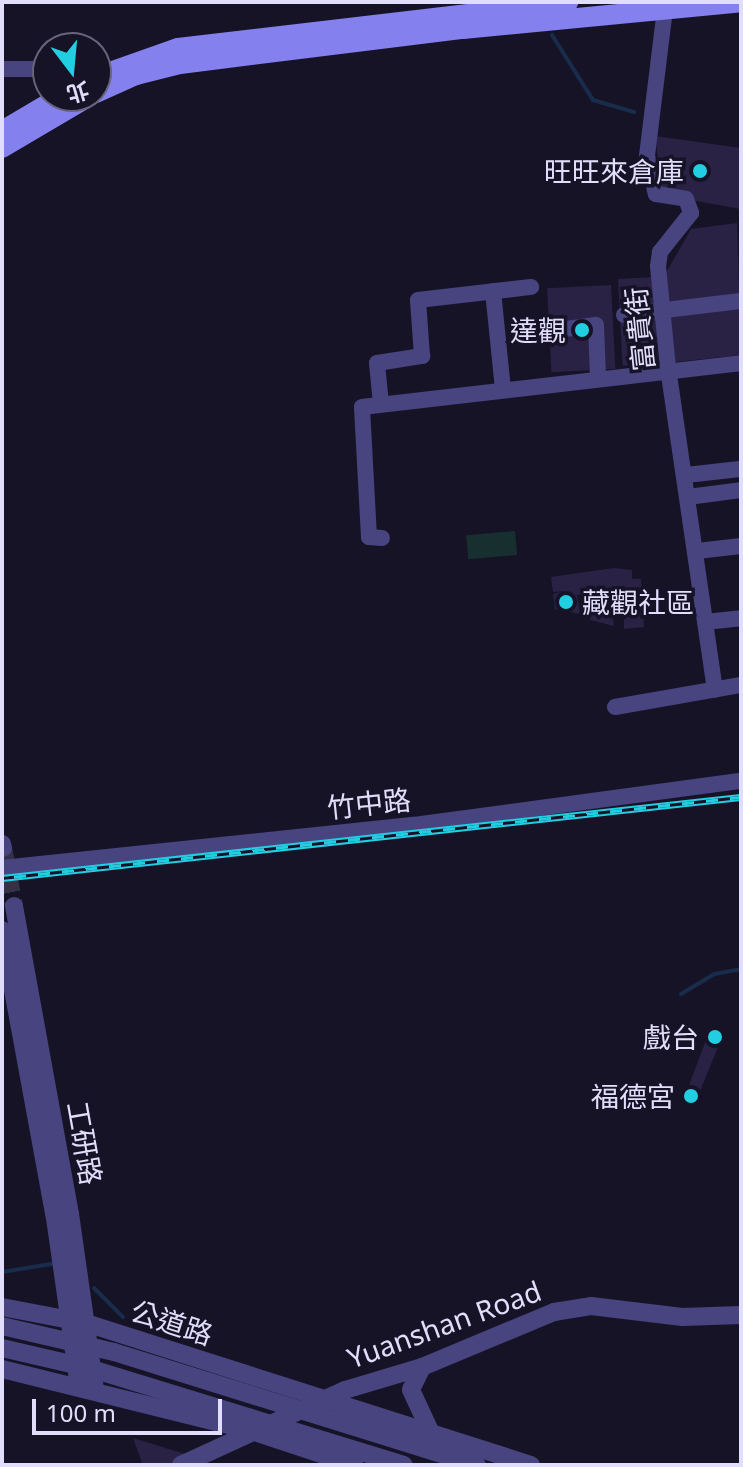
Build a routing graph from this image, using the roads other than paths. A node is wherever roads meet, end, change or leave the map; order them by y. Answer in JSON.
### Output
{"nodes":[{"id":1,"x":568,"y":2,"type":"edge"},
{"id":2,"x":741,"y":2,"type":"edge"},
{"id":3,"x":668,"y":6,"type":"edge"},
{"id":4,"x":2,"y":69,"type":"edge"},
{"id":5,"x":32,"y":69,"type":"edge"},
{"id":6,"x":112,"y":71,"type":"edge"},
{"id":7,"x":112,"y":86,"type":"edge"},
{"id":8,"x":34,"y":112,"type":"edge"},
{"id":9,"x":63,"y":112,"type":"edge"},
{"id":10,"x":2,"y":131,"type":"edge"},
{"id":11,"x":2,"y":148,"type":"edge"},
{"id":12,"x":531,"y":287,"type":"dead end"},
{"id":13,"x":493,"y":291,"type":"junction"},
{"id":14,"x":740,"y":301,"type":"edge"},
{"id":15,"x":664,"y":311,"type":"junction"},
{"id":16,"x":624,"y":315,"type":"dead end"},
{"id":17,"x":559,"y":330,"type":"dead end"},
{"id":18,"x":741,"y":363,"type":"edge"},
{"id":19,"x":668,"y":368,"type":"junction"},
{"id":20,"x":598,"y":377,"type":"junction"},
{"id":21,"x":503,"y":389,"type":"junction"},
{"id":22,"x":381,"y":404,"type":"junction"},
{"id":23,"x":740,"y":469,"type":"edge"},
{"id":24,"x":686,"y":475,"type":"junction"},
{"id":25,"x":741,"y":490,"type":"edge"},
{"id":26,"x":688,"y":497,"type":"junction"},
{"id":27,"x":382,"y":538,"type":"dead end"},
{"id":28,"x":741,"y":546,"type":"edge"},
{"id":29,"x":697,"y":551,"type":"junction"},
{"id":30,"x":741,"y":618,"type":"edge"},
{"id":31,"x":705,"y":622,"type":"junction"},
{"id":32,"x":741,"y":685,"type":"edge"},
{"id":33,"x":715,"y":690,"type":"junction"},
{"id":34,"x":615,"y":707,"type":"dead end"},
{"id":35,"x":741,"y":781,"type":"edge"},
{"id":36,"x":2,"y":868,"type":"edge"},
{"id":37,"x":14,"y":906,"type":"tunnel mouth"},
{"id":38,"x":2,"y":930,"type":"edge"},
{"id":39,"x":2,"y":1307,"type":"edge"},
{"id":40,"x":741,"y":1315,"type":"edge"},
{"id":41,"x":78,"y":1321,"type":"junction"},
{"id":42,"x":2,"y":1326,"type":"edge"},
{"id":43,"x":81,"y":1343,"type":"junction"},
{"id":44,"x":2,"y":1348,"type":"edge"},
{"id":45,"x":84,"y":1366,"type":"junction"},
{"id":46,"x":422,"y":1367,"type":"junction"},
{"id":47,"x":2,"y":1369,"type":"edge"},
{"id":48,"x":87,"y":1388,"type":"junction"},
{"id":49,"x":321,"y":1401,"type":"junction"},
{"id":50,"x":303,"y":1410,"type":"junction"},
{"id":51,"x":272,"y":1423,"type":"junction"},
{"id":52,"x":252,"y":1431,"type":"junction"},
{"id":53,"x":430,"y":1431,"type":"junction"},
{"id":54,"x":181,"y":1465,"type":"edge"},
{"id":55,"x":354,"y":1465,"type":"edge"},
{"id":56,"x":404,"y":1465,"type":"edge"},
{"id":57,"x":477,"y":1465,"type":"edge"},
{"id":58,"x":531,"y":1465,"type":"edge"}],
"edges":[{"from":1,"to":6,"type":"main road"},
{"from":2,"to":3,"type":"main road"},
{"from":3,"to":7,"type":"main road"},
{"from":3,"to":15,"type":"street","name":"富貴街"},
{"from":4,"to":5,"type":"street"},
{"from":8,"to":10,"type":"main road"},
{"from":9,"to":11,"type":"main road"},
{"from":12,"to":13,"type":"street"},
{"from":13,"to":21,"type":"street"},
{"from":13,"to":22,"type":"street"},
{"from":14,"to":15,"type":"street"},
{"from":15,"to":16,"type":"street"},
{"from":15,"to":19,"type":"street","name":"富貴街"},
{"from":17,"to":20,"type":"street"},
{"from":18,"to":19,"type":"street"},
{"from":19,"to":20,"type":"street"},
{"from":19,"to":24,"type":"street","name":"富貴街"},
{"from":20,"to":21,"type":"street"},
{"from":21,"to":22,"type":"street"},
{"from":22,"to":27,"type":"street"},
{"from":23,"to":24,"type":"street"},
{"from":24,"to":26,"type":"street","name":"富貴街"},
{"from":25,"to":26,"type":"street"},
{"from":26,"to":29,"type":"street","name":"富貴街"},
{"from":28,"to":29,"type":"street"},
{"from":29,"to":31,"type":"street","name":"富貴街"},
{"from":30,"to":31,"type":"street"},
{"from":31,"to":33,"type":"street","name":"富貴街"},
{"from":32,"to":33,"type":"street"},
{"from":33,"to":34,"type":"street"},
{"from":35,"to":36,"type":"street","name":"竹中路"},
{"from":37,"to":41,"type":"street","name":"工研路"},
{"from":38,"to":41,"type":"street","name":"工研路"},
{"from":39,"to":41,"type":"street","name":"公道路"},
{"from":40,"to":46,"type":"street","name":"Yuanshan Road"},
{"from":41,"to":43,"type":"street","name":"工研路"},
{"from":41,"to":49,"type":"street","name":"公道路"},
{"from":42,"to":43,"type":"street","name":"公道路"},
{"from":43,"to":45,"type":"street","name":"工研路"},
{"from":43,"to":50,"type":"street","name":"公道路"},
{"from":44,"to":45,"type":"street"},
{"from":45,"to":48,"type":"street","name":"工研路"},
{"from":45,"to":51,"type":"street"},
{"from":46,"to":49,"type":"street","name":"Yuanshan Road"},
{"from":46,"to":53,"type":"street"},
{"from":47,"to":48,"type":"street"},
{"from":48,"to":52,"type":"street"},
{"from":49,"to":50,"type":"street","name":"Yuanshan Road"},
{"from":49,"to":53,"type":"street","name":"公道路"},
{"from":50,"to":51,"type":"street","name":"Yuanshan Road"},
{"from":50,"to":57,"type":"street","name":"公道路"},
{"from":51,"to":52,"type":"street","name":"Yuanshan Road"},
{"from":51,"to":56,"type":"street"},
{"from":52,"to":54,"type":"street","name":"Yuanshan Road"},
{"from":52,"to":55,"type":"street"},
{"from":53,"to":58,"type":"street","name":"公道路"}]}
